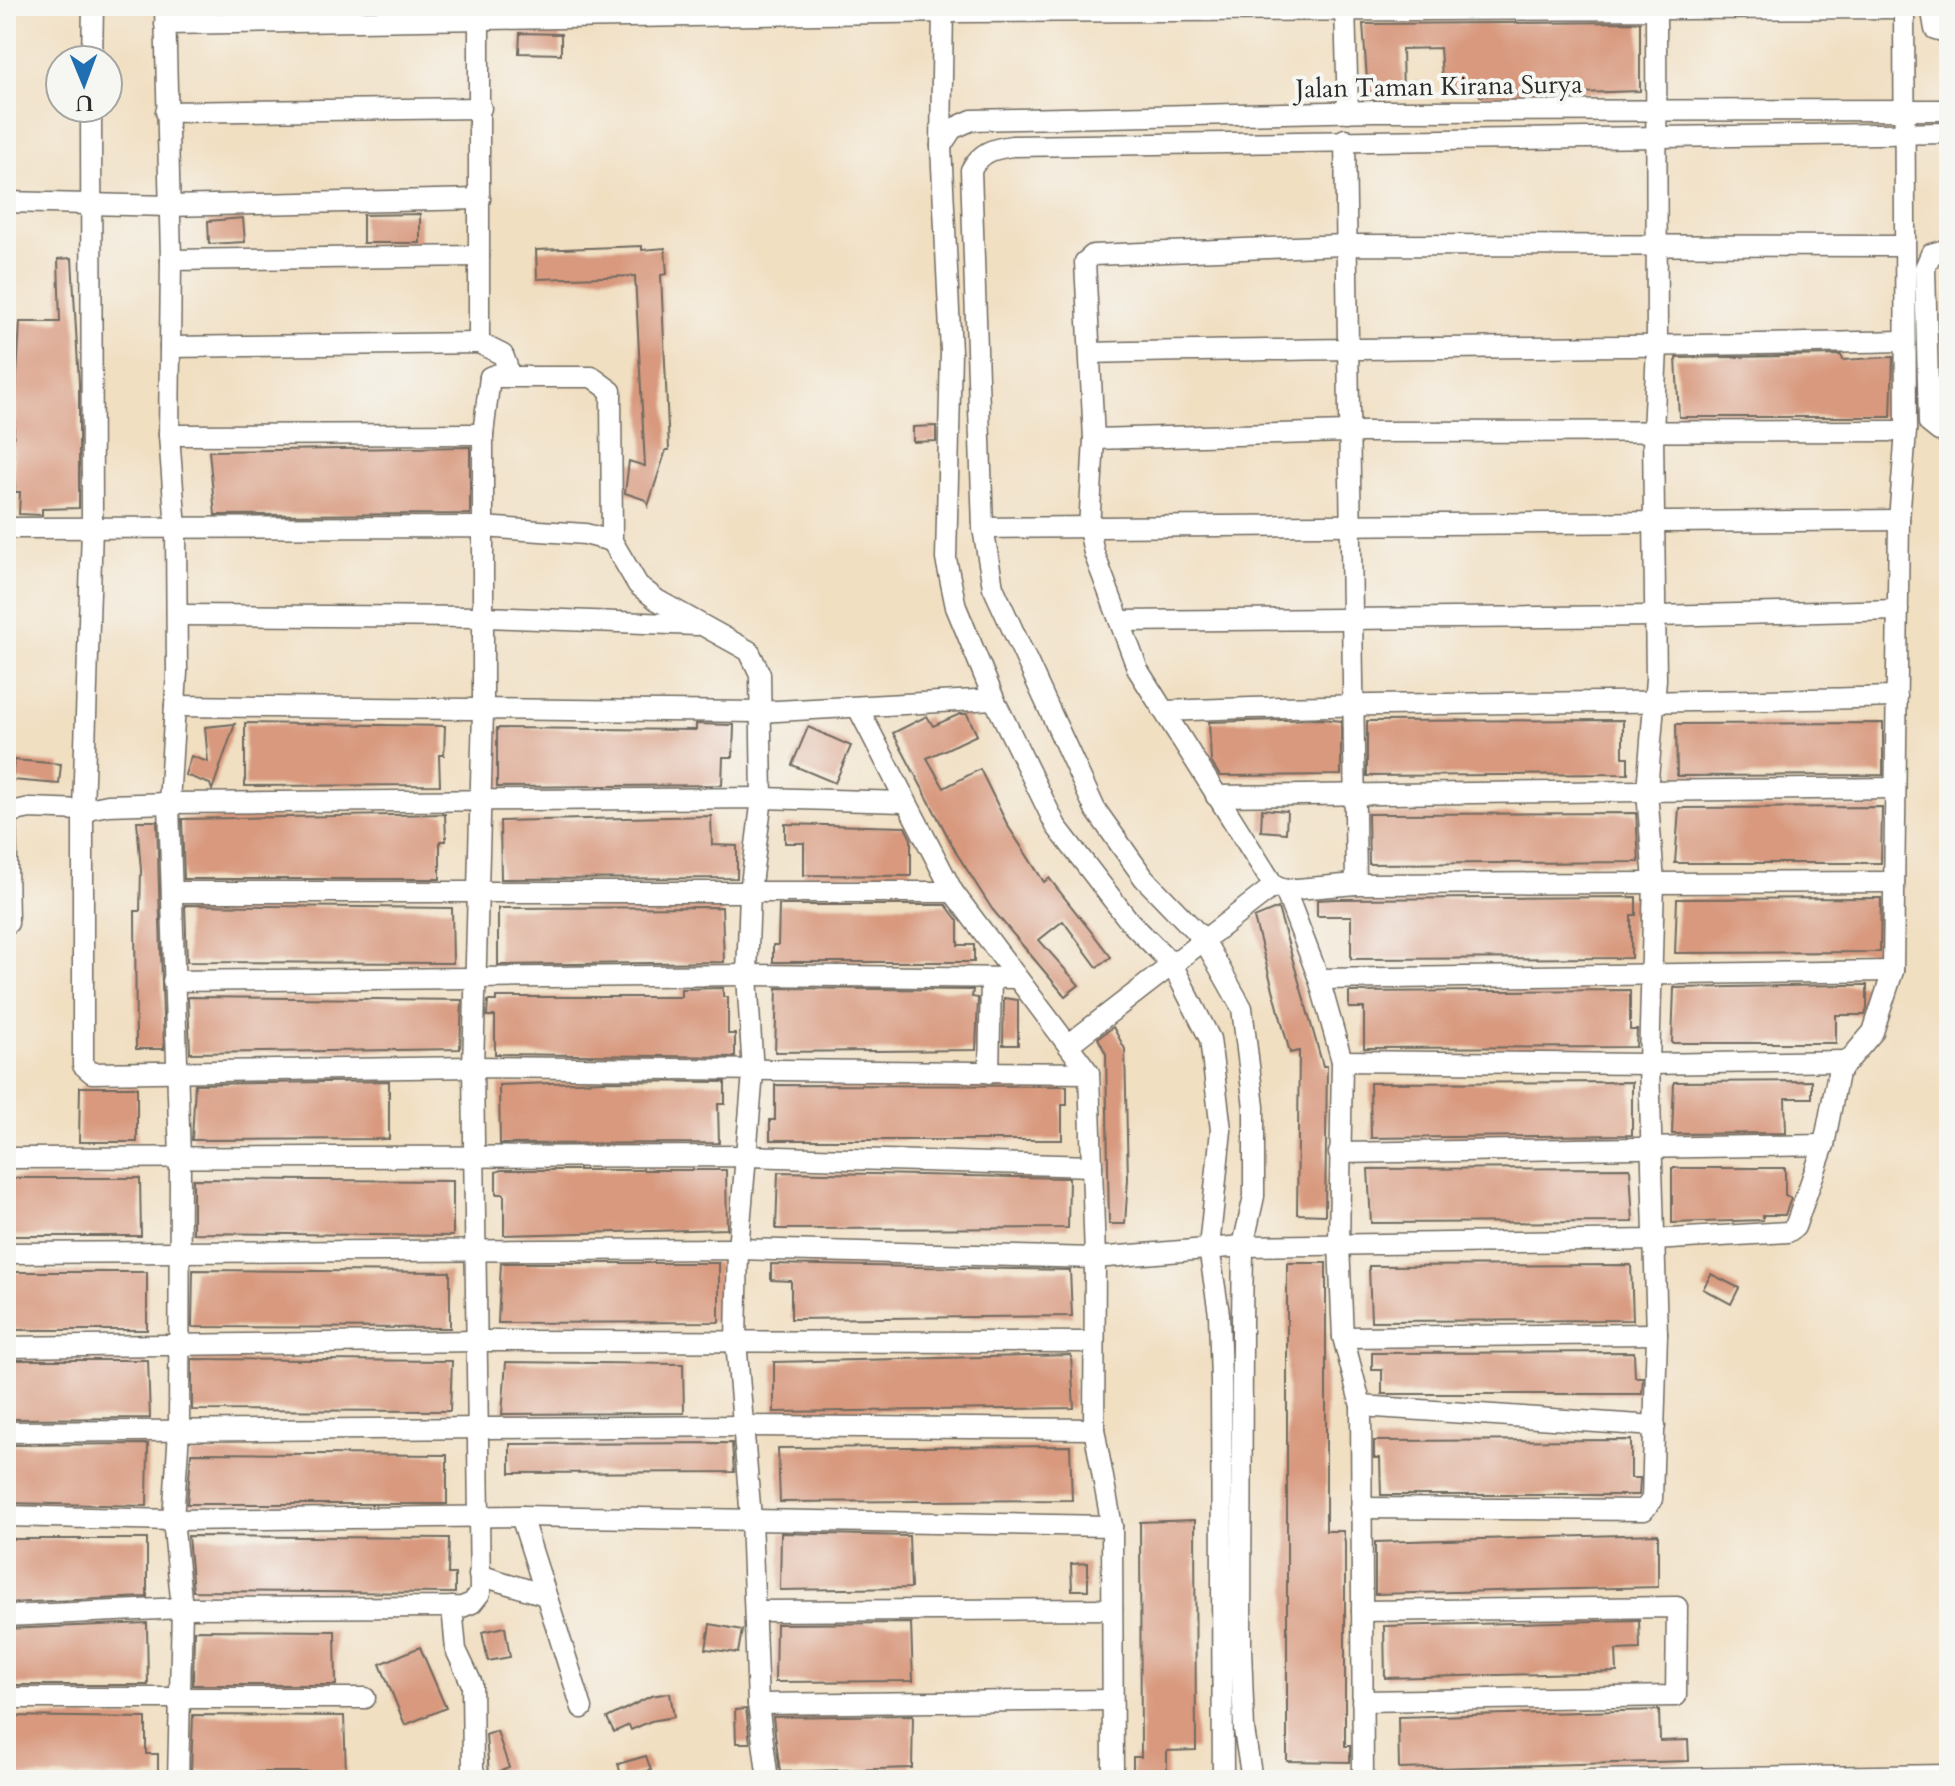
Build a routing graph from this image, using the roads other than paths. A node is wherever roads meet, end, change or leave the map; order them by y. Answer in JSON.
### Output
{"nodes":[{"id":1,"x":93,"y":6,"type":"edge"},
{"id":2,"x":1931,"y":6,"type":"edge"},
{"id":3,"x":1656,"y":7,"type":"edge"},
{"id":4,"x":1904,"y":7,"type":"edge"},
{"id":5,"x":1345,"y":9,"type":"edge"},
{"id":6,"x":943,"y":10,"type":"edge"},
{"id":7,"x":512,"y":12,"type":"edge"},
{"id":8,"x":479,"y":13,"type":"edge"},
{"id":9,"x":165,"y":15,"type":"edge"},
{"id":10,"x":1949,"y":33,"type":"edge"},
{"id":11,"x":92,"y":44,"type":"edge"},
{"id":12,"x":481,"y":108,"type":"junction"},
{"id":13,"x":1655,"y":110,"type":"junction"},
{"id":14,"x":1902,"y":110,"type":"junction"},
{"id":15,"x":1949,"y":110,"type":"edge"},
{"id":16,"x":166,"y":112,"type":"junction"},
{"id":17,"x":1348,"y":112,"type":"junction"},
{"id":18,"x":91,"y":124,"type":"edge"},
{"id":19,"x":1903,"y":133,"type":"junction"},
{"id":20,"x":1949,"y":133,"type":"edge"},
{"id":21,"x":1655,"y":137,"type":"junction"},
{"id":22,"x":1345,"y":139,"type":"junction"},
{"id":23,"x":941,"y":146,"type":"junction"},
{"id":24,"x":480,"y":199,"type":"junction"},
{"id":25,"x":6,"y":202,"type":"edge"},
{"id":26,"x":90,"y":203,"type":"junction"},
{"id":27,"x":169,"y":206,"type":"junction"},
{"id":28,"x":1346,"y":245,"type":"junction"},
{"id":29,"x":1904,"y":246,"type":"junction"},
{"id":30,"x":1656,"y":248,"type":"junction"},
{"id":31,"x":1949,"y":249,"type":"edge"},
{"id":32,"x":479,"y":256,"type":"junction"},
{"id":33,"x":171,"y":260,"type":"junction"},
{"id":34,"x":1949,"y":334,"type":"edge"},
{"id":35,"x":1927,"y":335,"type":"junction"},
{"id":36,"x":1905,"y":341,"type":"junction"},
{"id":37,"x":479,"y":343,"type":"junction"},
{"id":38,"x":170,"y":347,"type":"junction"},
{"id":39,"x":1347,"y":347,"type":"junction"},
{"id":40,"x":1657,"y":348,"type":"junction"},
{"id":41,"x":1090,"y":353,"type":"junction"},
{"id":42,"x":490,"y":377,"type":"junction"},
{"id":43,"x":1906,"y":431,"type":"junction"},
{"id":44,"x":1949,"y":431,"type":"edge"},
{"id":45,"x":1347,"y":432,"type":"junction"},
{"id":46,"x":1653,"y":432,"type":"junction"},
{"id":47,"x":483,"y":434,"type":"junction"},
{"id":48,"x":169,"y":435,"type":"junction"},
{"id":49,"x":1094,"y":439,"type":"junction"},
{"id":50,"x":1899,"y":520,"type":"junction"},
{"id":51,"x":1654,"y":524,"type":"junction"},
{"id":52,"x":1348,"y":526,"type":"junction"},
{"id":53,"x":482,"y":527,"type":"junction"},
{"id":54,"x":6,"y":528,"type":"edge"},
{"id":55,"x":92,"y":528,"type":"junction"},
{"id":56,"x":983,"y":528,"type":"junction"},
{"id":57,"x":176,"y":529,"type":"junction"},
{"id":58,"x":1089,"y":529,"type":"junction"},
{"id":59,"x":612,"y":541,"type":"junction"},
{"id":60,"x":1898,"y":610,"type":"junction"},
{"id":61,"x":177,"y":615,"type":"junction"},
{"id":62,"x":1656,"y":616,"type":"junction"},
{"id":63,"x":485,"y":617,"type":"junction"},
{"id":64,"x":1351,"y":620,"type":"junction"},
{"id":65,"x":1120,"y":621,"type":"junction"},
{"id":66,"x":700,"y":625,"type":"junction"},
{"id":67,"x":1897,"y":697,"type":"junction"},
{"id":68,"x":994,"y":699,"type":"junction"},
{"id":69,"x":1354,"y":703,"type":"junction"},
{"id":70,"x":1655,"y":703,"type":"junction"},
{"id":71,"x":175,"y":706,"type":"junction"},
{"id":72,"x":858,"y":708,"type":"junction"},
{"id":73,"x":483,"y":711,"type":"junction"},
{"id":74,"x":1165,"y":711,"type":"junction"},
{"id":75,"x":759,"y":712,"type":"junction"},
{"id":76,"x":1895,"y":788,"type":"junction"},
{"id":77,"x":1647,"y":791,"type":"junction"},
{"id":78,"x":1216,"y":796,"type":"junction"},
{"id":79,"x":1355,"y":796,"type":"junction"},
{"id":80,"x":762,"y":798,"type":"junction"},
{"id":81,"x":478,"y":801,"type":"junction"},
{"id":82,"x":904,"y":802,"type":"junction"},
{"id":83,"x":169,"y":803,"type":"junction"},
{"id":84,"x":83,"y":810,"type":"junction"},
{"id":85,"x":6,"y":811,"type":"edge"},
{"id":86,"x":1654,"y":882,"type":"junction"},
{"id":87,"x":1894,"y":882,"type":"junction"},
{"id":88,"x":1356,"y":884,"type":"junction"},
{"id":89,"x":1279,"y":888,"type":"junction"},
{"id":90,"x":7,"y":891,"type":"edge"},
{"id":91,"x":172,"y":892,"type":"junction"},
{"id":92,"x":477,"y":892,"type":"junction"},
{"id":93,"x":750,"y":892,"type":"junction"},
{"id":94,"x":953,"y":892,"type":"junction"},
{"id":95,"x":8,"y":923,"type":"edge"},
{"id":96,"x":1204,"y":940,"type":"junction"},
{"id":97,"x":1172,"y":964,"type":"junction"},
{"id":98,"x":1893,"y":971,"type":"junction"},
{"id":99,"x":747,"y":975,"type":"junction"},
{"id":100,"x":1651,"y":977,"type":"junction"},
{"id":101,"x":477,"y":978,"type":"junction"},
{"id":102,"x":1017,"y":978,"type":"junction"},
{"id":103,"x":991,"y":979,"type":"junction"},
{"id":104,"x":1319,"y":979,"type":"junction"},
{"id":105,"x":173,"y":981,"type":"junction"},
{"id":106,"x":1068,"y":1045,"type":"junction"},
{"id":107,"x":1342,"y":1061,"type":"junction"},
{"id":108,"x":1845,"y":1061,"type":"junction"},
{"id":109,"x":1649,"y":1064,"type":"junction"},
{"id":110,"x":473,"y":1067,"type":"junction"},
{"id":111,"x":176,"y":1072,"type":"junction"},
{"id":112,"x":753,"y":1073,"type":"junction"},
{"id":113,"x":989,"y":1073,"type":"junction"},
{"id":114,"x":1089,"y":1073,"type":"junction"},
{"id":115,"x":1824,"y":1145,"type":"junction"},
{"id":116,"x":1651,"y":1151,"type":"junction"},
{"id":117,"x":1339,"y":1153,"type":"junction"},
{"id":118,"x":748,"y":1156,"type":"junction"},
{"id":119,"x":474,"y":1157,"type":"junction"},
{"id":120,"x":6,"y":1158,"type":"edge"},
{"id":121,"x":180,"y":1159,"type":"junction"},
{"id":122,"x":1092,"y":1166,"type":"junction"},
{"id":123,"x":1654,"y":1240,"type":"junction"},
{"id":124,"x":1339,"y":1245,"type":"junction"},
{"id":125,"x":1243,"y":1246,"type":"junction"},
{"id":126,"x":474,"y":1248,"type":"junction"},
{"id":127,"x":1209,"y":1248,"type":"junction"},
{"id":128,"x":738,"y":1249,"type":"junction"},
{"id":129,"x":178,"y":1250,"type":"junction"},
{"id":130,"x":6,"y":1253,"type":"edge"},
{"id":131,"x":1095,"y":1258,"type":"junction"},
{"id":132,"x":1657,"y":1334,"type":"junction"},
{"id":133,"x":1343,"y":1337,"type":"junction"},
{"id":134,"x":479,"y":1341,"type":"junction"},
{"id":135,"x":736,"y":1341,"type":"junction"},
{"id":136,"x":1093,"y":1342,"type":"junction"},
{"id":137,"x":176,"y":1345,"type":"junction"},
{"id":138,"x":6,"y":1347,"type":"edge"},
{"id":139,"x":1361,"y":1406,"type":"junction"},
{"id":140,"x":742,"y":1426,"type":"junction"},
{"id":141,"x":1655,"y":1426,"type":"junction"},
{"id":142,"x":476,"y":1429,"type":"junction"},
{"id":143,"x":1094,"y":1429,"type":"junction"},
{"id":144,"x":179,"y":1431,"type":"junction"},
{"id":145,"x":6,"y":1432,"type":"edge"},
{"id":146,"x":1361,"y":1508,"type":"junction"},
{"id":147,"x":479,"y":1515,"type":"junction"},
{"id":148,"x":6,"y":1516,"type":"edge"},
{"id":149,"x":521,"y":1516,"type":"junction"},
{"id":150,"x":751,"y":1518,"type":"junction"},
{"id":151,"x":173,"y":1520,"type":"junction"},
{"id":152,"x":1112,"y":1526,"type":"junction"},
{"id":153,"x":479,"y":1575,"type":"junction"},
{"id":154,"x":545,"y":1595,"type":"junction"},
{"id":155,"x":452,"y":1607,"type":"junction"},
{"id":156,"x":182,"y":1608,"type":"junction"},
{"id":157,"x":1112,"y":1609,"type":"junction"},
{"id":158,"x":757,"y":1611,"type":"junction"},
{"id":159,"x":1362,"y":1611,"type":"junction"},
{"id":160,"x":6,"y":1616,"type":"edge"},
{"id":161,"x":179,"y":1696,"type":"junction"},
{"id":162,"x":6,"y":1698,"type":"edge"},
{"id":163,"x":365,"y":1698,"type":"dead end"},
{"id":164,"x":1111,"y":1700,"type":"junction"},
{"id":165,"x":1362,"y":1701,"type":"junction"},
{"id":166,"x":758,"y":1704,"type":"junction"},
{"id":167,"x":582,"y":1708,"type":"dead end"},
{"id":168,"x":1940,"y":1776,"type":"edge"},
{"id":169,"x":1667,"y":1778,"type":"edge"},
{"id":170,"x":178,"y":1780,"type":"edge"},
{"id":171,"x":477,"y":1780,"type":"edge"},
{"id":172,"x":768,"y":1780,"type":"edge"},
{"id":173,"x":1113,"y":1780,"type":"edge"},
{"id":174,"x":1223,"y":1780,"type":"edge"},
{"id":175,"x":1252,"y":1780,"type":"edge"},
{"id":176,"x":1363,"y":1780,"type":"edge"},
{"id":177,"x":1588,"y":1780,"type":"edge"},
{"id":178,"x":1609,"y":1780,"type":"edge"}],
"edges":[{"from":1,"to":11,"type":"street"},
{"from":2,"to":10,"type":"street"},
{"from":3,"to":4,"type":"street"},
{"from":3,"to":5,"type":"street"},
{"from":3,"to":13,"type":"street"},
{"from":4,"to":14,"type":"street"},
{"from":5,"to":6,"type":"street"},
{"from":5,"to":17,"type":"street"},
{"from":6,"to":7,"type":"street"},
{"from":6,"to":23,"type":"street"},
{"from":7,"to":8,"type":"street"},
{"from":8,"to":9,"type":"street"},
{"from":8,"to":12,"type":"street"},
{"from":9,"to":16,"type":"street"},
{"from":12,"to":16,"type":"street"},
{"from":12,"to":24,"type":"street"},
{"from":13,"to":14,"type":"street","name":"Jalan Taman Kirana Surya"},
{"from":13,"to":17,"type":"street","name":"Jalan Taman Kirana Surya"},
{"from":13,"to":21,"type":"street"},
{"from":14,"to":15,"type":"street","name":"Jalan Taman Kirana Surya"},
{"from":14,"to":19,"type":"street"},
{"from":16,"to":27,"type":"street"},
{"from":17,"to":23,"type":"street","name":"Jalan Taman Kirana Surya"},
{"from":18,"to":26,"type":"street"},
{"from":19,"to":20,"type":"street","name":"Jalan Taman Kirana Surya"},
{"from":19,"to":21,"type":"street","name":"Jalan Taman Kirana Surya"},
{"from":19,"to":29,"type":"street"},
{"from":21,"to":22,"type":"street","name":"Jalan Taman Kirana Surya"},
{"from":21,"to":30,"type":"street"},
{"from":22,"to":28,"type":"street"},
{"from":22,"to":56,"type":"street","name":"Jalan Taman Kirana Surya"},
{"from":23,"to":68,"type":"street"},
{"from":24,"to":27,"type":"street"},
{"from":24,"to":32,"type":"street"},
{"from":25,"to":26,"type":"street"},
{"from":26,"to":27,"type":"street"},
{"from":26,"to":55,"type":"street"},
{"from":27,"to":33,"type":"street"},
{"from":28,"to":30,"type":"street"},
{"from":28,"to":39,"type":"street"},
{"from":28,"to":41,"type":"street"},
{"from":29,"to":30,"type":"street"},
{"from":29,"to":36,"type":"street"},
{"from":30,"to":40,"type":"street"},
{"from":31,"to":35,"type":"street"},
{"from":32,"to":33,"type":"street"},
{"from":32,"to":37,"type":"street"},
{"from":33,"to":38,"type":"street"},
{"from":34,"to":35,"type":"street"},
{"from":35,"to":44,"type":"street"},
{"from":36,"to":40,"type":"street"},
{"from":36,"to":43,"type":"street"},
{"from":37,"to":38,"type":"street"},
{"from":37,"to":42,"type":"street"},
{"from":38,"to":48,"type":"street"},
{"from":39,"to":40,"type":"street"},
{"from":39,"to":41,"type":"street"},
{"from":39,"to":45,"type":"street"},
{"from":40,"to":46,"type":"street"},
{"from":41,"to":49,"type":"street"},
{"from":42,"to":47,"type":"street"},
{"from":42,"to":59,"type":"street"},
{"from":43,"to":46,"type":"street"},
{"from":43,"to":50,"type":"street"},
{"from":45,"to":46,"type":"street"},
{"from":45,"to":49,"type":"street"},
{"from":45,"to":52,"type":"street"},
{"from":46,"to":51,"type":"street"},
{"from":47,"to":48,"type":"street"},
{"from":47,"to":53,"type":"street"},
{"from":48,"to":57,"type":"street"},
{"from":49,"to":58,"type":"street"},
{"from":50,"to":51,"type":"street"},
{"from":50,"to":60,"type":"street"},
{"from":51,"to":52,"type":"street"},
{"from":51,"to":62,"type":"street"},
{"from":52,"to":58,"type":"street"},
{"from":52,"to":64,"type":"street"},
{"from":53,"to":57,"type":"street"},
{"from":53,"to":59,"type":"street"},
{"from":53,"to":63,"type":"street"},
{"from":54,"to":55,"type":"street"},
{"from":55,"to":57,"type":"street"},
{"from":55,"to":84,"type":"street"},
{"from":56,"to":58,"type":"street"},
{"from":56,"to":96,"type":"street"},
{"from":57,"to":61,"type":"street"},
{"from":58,"to":65,"type":"street"},
{"from":59,"to":66,"type":"street"},
{"from":60,"to":62,"type":"street"},
{"from":60,"to":67,"type":"street"},
{"from":61,"to":63,"type":"street"},
{"from":61,"to":71,"type":"street"},
{"from":62,"to":64,"type":"street"},
{"from":62,"to":70,"type":"street"},
{"from":63,"to":66,"type":"street"},
{"from":63,"to":73,"type":"street"},
{"from":64,"to":65,"type":"street"},
{"from":64,"to":69,"type":"street"},
{"from":65,"to":74,"type":"street"},
{"from":66,"to":75,"type":"street"},
{"from":67,"to":70,"type":"street"},
{"from":67,"to":76,"type":"street"},
{"from":68,"to":72,"type":"street"},
{"from":68,"to":97,"type":"street"},
{"from":69,"to":70,"type":"street"},
{"from":69,"to":74,"type":"street"},
{"from":69,"to":79,"type":"street"},
{"from":70,"to":77,"type":"street"},
{"from":71,"to":73,"type":"street"},
{"from":71,"to":83,"type":"street"},
{"from":72,"to":75,"type":"street"},
{"from":72,"to":82,"type":"street"},
{"from":73,"to":75,"type":"street"},
{"from":73,"to":81,"type":"street"},
{"from":74,"to":78,"type":"street"},
{"from":75,"to":80,"type":"street"},
{"from":76,"to":77,"type":"street"},
{"from":76,"to":87,"type":"street"},
{"from":77,"to":79,"type":"street"},
{"from":77,"to":86,"type":"street"},
{"from":78,"to":79,"type":"street"},
{"from":78,"to":89,"type":"street"},
{"from":79,"to":88,"type":"street"},
{"from":80,"to":81,"type":"street"},
{"from":80,"to":82,"type":"street"},
{"from":80,"to":93,"type":"street"},
{"from":81,"to":83,"type":"street"},
{"from":81,"to":92,"type":"street"},
{"from":82,"to":94,"type":"street"},
{"from":83,"to":84,"type":"street"},
{"from":83,"to":91,"type":"street"},
{"from":84,"to":85,"type":"street"},
{"from":84,"to":111,"type":"street"},
{"from":85,"to":90,"type":"street"},
{"from":86,"to":87,"type":"street"},
{"from":86,"to":88,"type":"street"},
{"from":86,"to":100,"type":"street"},
{"from":87,"to":98,"type":"street"},
{"from":88,"to":89,"type":"street"},
{"from":89,"to":96,"type":"street"},
{"from":89,"to":104,"type":"street"},
{"from":90,"to":95,"type":"street"},
{"from":91,"to":92,"type":"street"},
{"from":91,"to":105,"type":"street"},
{"from":92,"to":93,"type":"street"},
{"from":92,"to":101,"type":"street"},
{"from":93,"to":94,"type":"street"},
{"from":93,"to":99,"type":"street"},
{"from":94,"to":102,"type":"street"},
{"from":96,"to":97,"type":"street"},
{"from":96,"to":125,"type":"street"},
{"from":97,"to":106,"type":"street"},
{"from":97,"to":127,"type":"street"},
{"from":98,"to":100,"type":"street"},
{"from":98,"to":108,"type":"street"},
{"from":99,"to":101,"type":"street"},
{"from":99,"to":103,"type":"street"},
{"from":99,"to":112,"type":"street"},
{"from":100,"to":104,"type":"street"},
{"from":100,"to":109,"type":"street"},
{"from":101,"to":105,"type":"street"},
{"from":101,"to":110,"type":"street"},
{"from":102,"to":103,"type":"street"},
{"from":102,"to":106,"type":"street"},
{"from":103,"to":113,"type":"street"},
{"from":104,"to":107,"type":"street"},
{"from":105,"to":111,"type":"street"},
{"from":106,"to":114,"type":"street"},
{"from":107,"to":109,"type":"street"},
{"from":107,"to":117,"type":"street"},
{"from":108,"to":109,"type":"street"},
{"from":108,"to":115,"type":"street"},
{"from":109,"to":116,"type":"street"},
{"from":110,"to":111,"type":"street"},
{"from":110,"to":112,"type":"street"},
{"from":110,"to":119,"type":"street"},
{"from":111,"to":121,"type":"street"},
{"from":112,"to":113,"type":"street"},
{"from":112,"to":118,"type":"street"},
{"from":113,"to":114,"type":"street"},
{"from":114,"to":122,"type":"street"},
{"from":115,"to":116,"type":"street"},
{"from":115,"to":123,"type":"street"},
{"from":116,"to":117,"type":"street"},
{"from":116,"to":123,"type":"street"},
{"from":117,"to":124,"type":"street"},
{"from":118,"to":119,"type":"street"},
{"from":118,"to":122,"type":"street"},
{"from":118,"to":128,"type":"street"},
{"from":119,"to":121,"type":"street"},
{"from":119,"to":126,"type":"street"},
{"from":120,"to":121,"type":"street"},
{"from":121,"to":129,"type":"street"},
{"from":122,"to":131,"type":"street"},
{"from":123,"to":124,"type":"street"},
{"from":123,"to":132,"type":"street"},
{"from":124,"to":125,"type":"street"},
{"from":124,"to":133,"type":"street"},
{"from":125,"to":127,"type":"street"},
{"from":125,"to":175,"type":"street"},
{"from":126,"to":128,"type":"street"},
{"from":126,"to":129,"type":"street"},
{"from":126,"to":134,"type":"street"},
{"from":127,"to":131,"type":"street"},
{"from":127,"to":174,"type":"street"},
{"from":128,"to":131,"type":"street"},
{"from":128,"to":135,"type":"street"},
{"from":129,"to":130,"type":"street"},
{"from":129,"to":137,"type":"street"},
{"from":131,"to":136,"type":"street"},
{"from":132,"to":133,"type":"street"},
{"from":132,"to":141,"type":"street"},
{"from":133,"to":139,"type":"street"},
{"from":134,"to":135,"type":"street"},
{"from":134,"to":137,"type":"street"},
{"from":134,"to":142,"type":"street"},
{"from":135,"to":136,"type":"street"},
{"from":135,"to":140,"type":"street"},
{"from":136,"to":143,"type":"street"},
{"from":137,"to":138,"type":"street"},
{"from":137,"to":144,"type":"street"},
{"from":139,"to":141,"type":"street"},
{"from":139,"to":146,"type":"street"},
{"from":140,"to":142,"type":"street"},
{"from":140,"to":143,"type":"street"},
{"from":140,"to":150,"type":"street"},
{"from":141,"to":146,"type":"street"},
{"from":142,"to":144,"type":"street"},
{"from":142,"to":147,"type":"street"},
{"from":143,"to":152,"type":"street"},
{"from":144,"to":145,"type":"street"},
{"from":144,"to":151,"type":"street"},
{"from":146,"to":159,"type":"street"},
{"from":147,"to":149,"type":"street"},
{"from":147,"to":151,"type":"street"},
{"from":147,"to":153,"type":"street"},
{"from":148,"to":151,"type":"street"},
{"from":149,"to":150,"type":"street"},
{"from":149,"to":154,"type":"street"},
{"from":150,"to":152,"type":"street"},
{"from":150,"to":158,"type":"street"},
{"from":151,"to":156,"type":"street"},
{"from":152,"to":157,"type":"street"},
{"from":153,"to":154,"type":"street"},
{"from":153,"to":155,"type":"street"},
{"from":154,"to":167,"type":"street"},
{"from":155,"to":156,"type":"street"},
{"from":155,"to":171,"type":"street"},
{"from":156,"to":160,"type":"street"},
{"from":156,"to":161,"type":"street"},
{"from":157,"to":158,"type":"street"},
{"from":157,"to":164,"type":"street"},
{"from":158,"to":166,"type":"street"},
{"from":159,"to":165,"type":"street"},
{"from":159,"to":165,"type":"street"},
{"from":161,"to":162,"type":"street"},
{"from":161,"to":163,"type":"street"},
{"from":161,"to":170,"type":"street"},
{"from":164,"to":166,"type":"street"},
{"from":164,"to":173,"type":"street"},
{"from":165,"to":176,"type":"street"},
{"from":166,"to":172,"type":"street"},
{"from":168,"to":169,"type":"street"},
{"from":169,"to":178,"type":"street"},
{"from":177,"to":178,"type":"street"}]}
